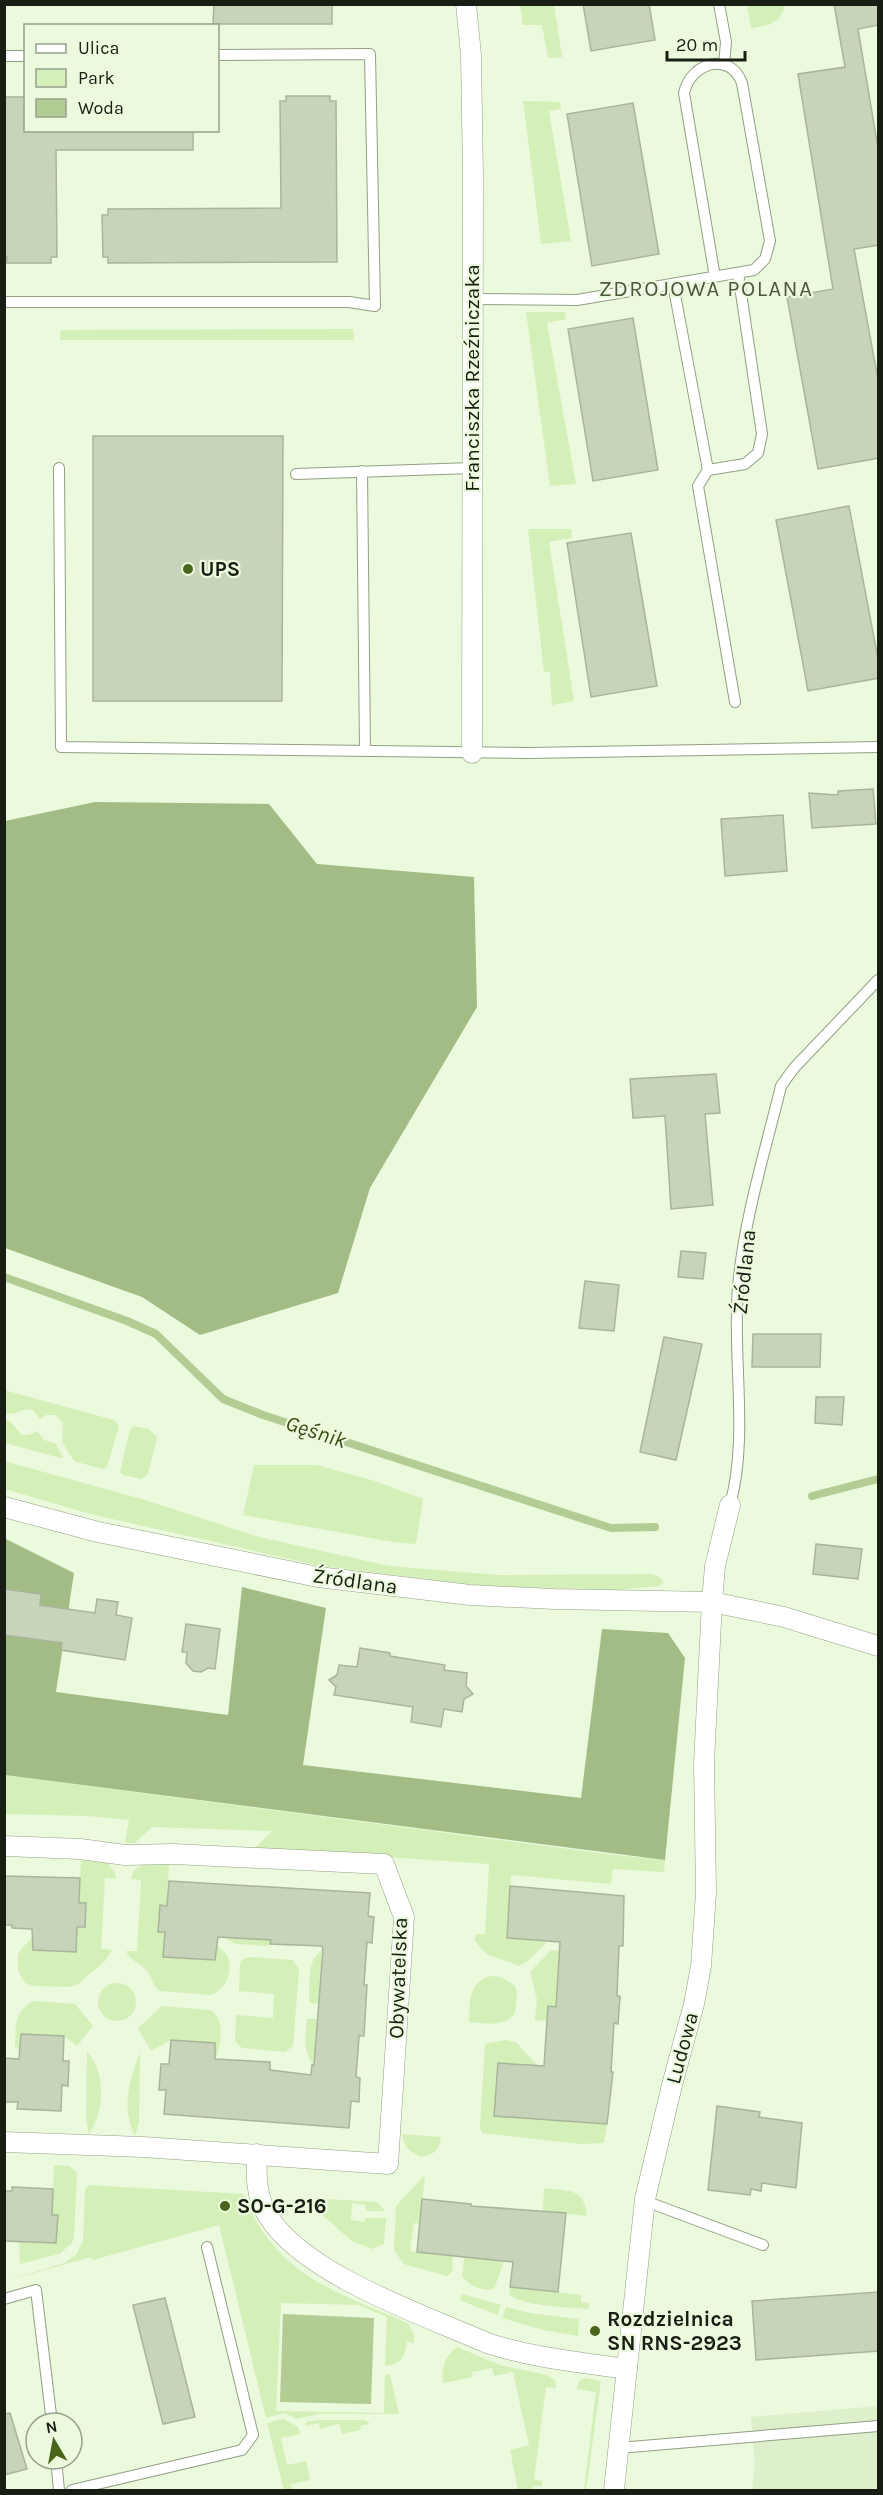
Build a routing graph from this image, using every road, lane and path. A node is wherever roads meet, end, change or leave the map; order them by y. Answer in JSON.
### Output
{"nodes":[{"id":1,"x":466,"y":4,"type":"edge"},
{"id":2,"x":719,"y":4,"type":"edge"},
{"id":3,"x":219,"y":55,"type":"edge"},
{"id":4,"x":4,"y":56,"type":"edge"},
{"id":5,"x":24,"y":56,"type":"edge"},
{"id":6,"x":724,"y":65,"type":"junction"},
{"id":7,"x":738,"y":273,"type":"junction"},
{"id":8,"x":715,"y":277,"type":"junction"},
{"id":9,"x":673,"y":284,"type":"junction"},
{"id":10,"x":472,"y":299,"type":"junction"},
{"id":11,"x":4,"y":302,"type":"edge"},
{"id":12,"x":59,"y":468,"type":"dead end"},
{"id":13,"x":472,"y":468,"type":"junction"},
{"id":14,"x":708,"y":470,"type":"junction"},
{"id":15,"x":362,"y":471,"type":"junction"},
{"id":16,"x":296,"y":474,"type":"dead end"},
{"id":17,"x":735,"y":702,"type":"dead end"},
{"id":18,"x":879,"y":747,"type":"edge"},
{"id":19,"x":365,"y":749,"type":"junction"},
{"id":20,"x":472,"y":753,"type":"junction"},
{"id":21,"x":879,"y":980,"type":"edge"},
{"id":22,"x":730,"y":1505,"type":"joint"},
{"id":23,"x":4,"y":1507,"type":"edge"},
{"id":24,"x":712,"y":1602,"type":"junction"},
{"id":25,"x":879,"y":1646,"type":"edge"},
{"id":26,"x":4,"y":1846,"type":"edge"},
{"id":27,"x":4,"y":2142,"type":"edge"},
{"id":28,"x":257,"y":2154,"type":"junction"},
{"id":29,"x":645,"y":2201,"type":"junction"},
{"id":30,"x":763,"y":2245,"type":"dead end"},
{"id":31,"x":207,"y":2247,"type":"dead end"},
{"id":32,"x":4,"y":2299,"type":"edge"},
{"id":33,"x":627,"y":2368,"type":"junction"},
{"id":34,"x":51,"y":2411,"type":"edge"},
{"id":35,"x":879,"y":2426,"type":"edge"},
{"id":36,"x":619,"y":2448,"type":"junction"},
{"id":37,"x":57,"y":2471,"type":"edge"},
{"id":38,"x":59,"y":2490,"type":"edge"},
{"id":39,"x":72,"y":2490,"type":"edge"},
{"id":40,"x":614,"y":2490,"type":"edge"}],
"edges":[{"from":1,"to":10,"type":"street","name":"Franciszka Rzeźniczaka"},
{"from":2,"to":6,"type":"lane"},
{"from":3,"to":11,"type":"lane"},
{"from":4,"to":5,"type":"lane"},
{"from":6,"to":7,"type":"lane"},
{"from":6,"to":8,"type":"lane"},
{"from":7,"to":8,"type":"lane"},
{"from":7,"to":14,"type":"lane"},
{"from":8,"to":9,"type":"lane"},
{"from":9,"to":10,"type":"lane"},
{"from":9,"to":14,"type":"lane"},
{"from":10,"to":13,"type":"street","name":"Franciszka Rzeźniczaka"},
{"from":12,"to":19,"type":"lane"},
{"from":13,"to":15,"type":"lane"},
{"from":13,"to":20,"type":"street","name":"Franciszka Rzeźniczaka"},
{"from":14,"to":17,"type":"lane"},
{"from":15,"to":16,"type":"lane"},
{"from":15,"to":19,"type":"lane"},
{"from":18,"to":20,"type":"lane"},
{"from":19,"to":20,"type":"lane"},
{"from":21,"to":22,"type":"lane","name":"Źródlana"},
{"from":22,"to":24,"type":"street","name":"Źródlana"},
{"from":23,"to":24,"type":"street","name":"Źródlana"},
{"from":24,"to":25,"type":"street","name":"Źródlana"},
{"from":24,"to":29,"type":"street","name":"Ludowa"},
{"from":26,"to":28,"type":"street","name":"Obywatelska"},
{"from":27,"to":28,"type":"street","name":"Obywatelska"},
{"from":28,"to":33,"type":"street"},
{"from":29,"to":30,"type":"lane"},
{"from":29,"to":33,"type":"street","name":"Ludowa"},
{"from":31,"to":39,"type":"lane"},
{"from":32,"to":34,"type":"lane"},
{"from":33,"to":36,"type":"street","name":"Ludowa"},
{"from":35,"to":36,"type":"lane"},
{"from":36,"to":40,"type":"street","name":"Ludowa"},
{"from":37,"to":38,"type":"lane"}]}
